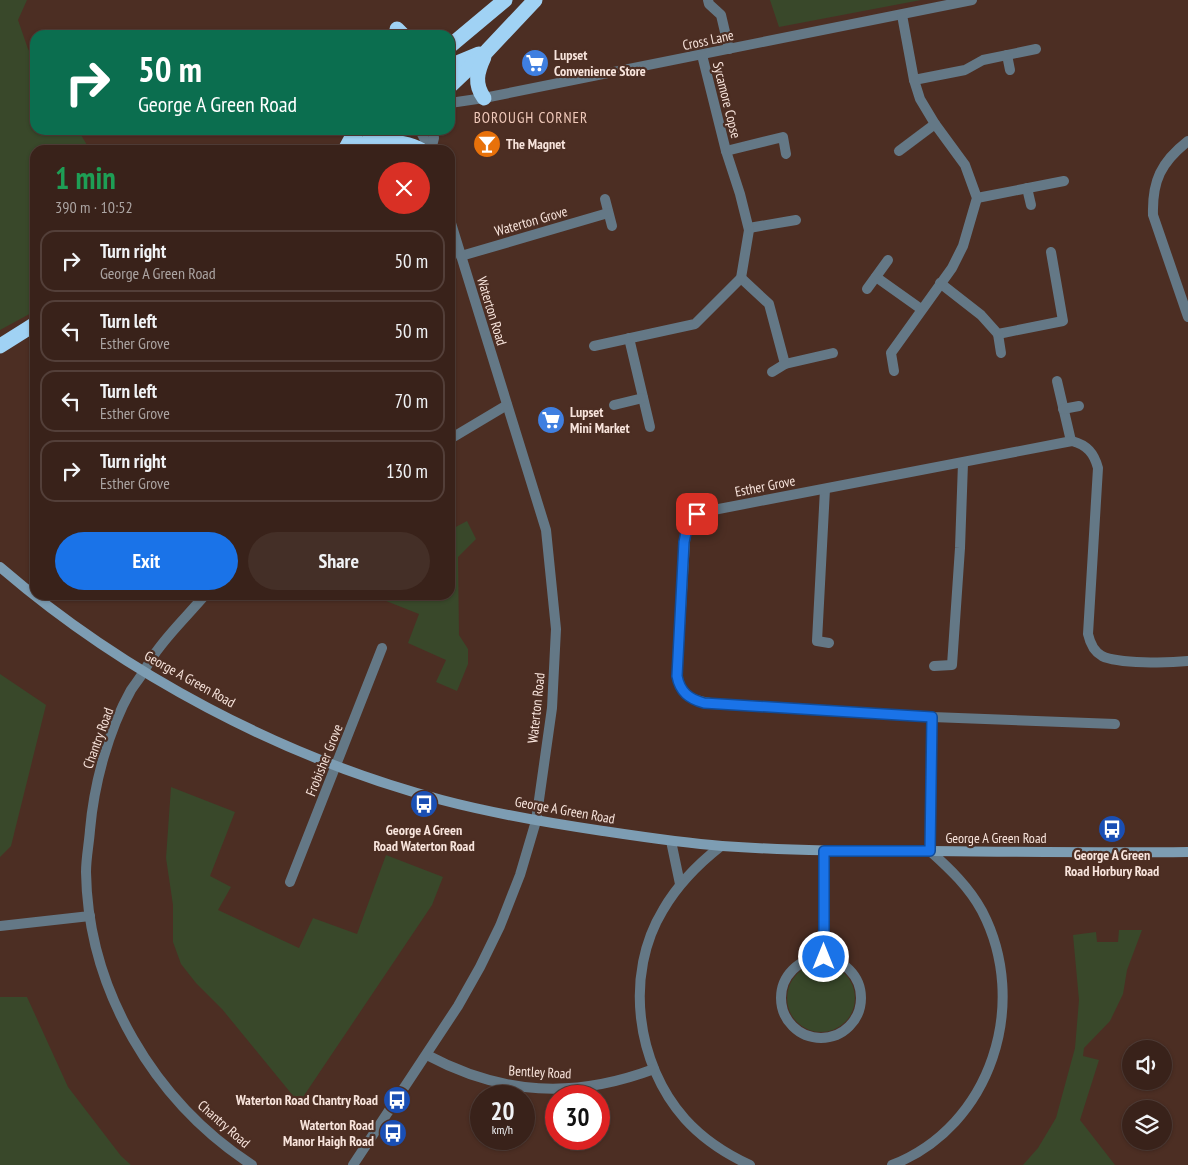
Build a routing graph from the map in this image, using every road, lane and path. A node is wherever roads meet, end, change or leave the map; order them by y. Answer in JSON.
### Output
{"nodes":[{"id":1,"x":505,"y":0,"type":"edge"},
{"id":2,"x":535,"y":0,"type":"edge"},
{"id":3,"x":708,"y":0,"type":"edge"},
{"id":4,"x":972,"y":0,"type":"edge"},
{"id":5,"x":902,"y":15,"type":"junction"},
{"id":6,"x":455,"y":42,"type":"edge"},
{"id":7,"x":729,"y":49,"type":"junction"},
{"id":8,"x":1036,"y":49,"type":"dead end"},
{"id":9,"x":487,"y":51,"type":"junction"},
{"id":10,"x":702,"y":55,"type":"junction"},
{"id":11,"x":1007,"y":55,"type":"junction"},
{"id":12,"x":455,"y":64,"type":"edge"},
{"id":13,"x":1010,"y":70,"type":"dead end"},
{"id":14,"x":914,"y":80,"type":"junction"},
{"id":15,"x":455,"y":81,"type":"edge"},
{"id":16,"x":484,"y":98,"type":"junction"},
{"id":17,"x":455,"y":103,"type":"edge"},
{"id":18,"x":934,"y":124,"type":"junction"},
{"id":19,"x":372,"y":135,"type":"edge"},
{"id":20,"x":1188,"y":141,"type":"edge"},
{"id":21,"x":410,"y":145,"type":"edge"},
{"id":22,"x":726,"y":151,"type":"junction"},
{"id":23,"x":899,"y":151,"type":"dead end"},
{"id":24,"x":786,"y":154,"type":"dead end"},
{"id":25,"x":1064,"y":181,"type":"dead end"},
{"id":26,"x":1027,"y":188,"type":"junction"},
{"id":27,"x":604,"y":198,"type":"dead end"},
{"id":28,"x":977,"y":198,"type":"junction"},
{"id":29,"x":1031,"y":205,"type":"dead end"},
{"id":30,"x":608,"y":213,"type":"junction"},
{"id":31,"x":796,"y":220,"type":"dead end"},
{"id":32,"x":612,"y":226,"type":"dead end"},
{"id":33,"x":749,"y":228,"type":"junction"},
{"id":34,"x":455,"y":235,"type":"edge"},
{"id":35,"x":1051,"y":252,"type":"dead end"},
{"id":36,"x":462,"y":256,"type":"junction"},
{"id":37,"x":888,"y":260,"type":"dead end"},
{"id":38,"x":876,"y":277,"type":"junction"},
{"id":39,"x":742,"y":278,"type":"junction"},
{"id":40,"x":940,"y":284,"type":"junction"},
{"id":41,"x":867,"y":289,"type":"dead end"},
{"id":42,"x":921,"y":309,"type":"junction"},
{"id":43,"x":1188,"y":317,"type":"edge"},
{"id":44,"x":30,"y":327,"type":"edge"},
{"id":45,"x":998,"y":334,"type":"junction"},
{"id":46,"x":629,"y":338,"type":"junction"},
{"id":47,"x":0,"y":346,"type":"edge"},
{"id":48,"x":594,"y":346,"type":"dead end"},
{"id":49,"x":833,"y":353,"type":"dead end"},
{"id":50,"x":1001,"y":353,"type":"dead end"},
{"id":51,"x":785,"y":364,"type":"junction"},
{"id":52,"x":894,"y":371,"type":"dead end"},
{"id":53,"x":772,"y":372,"type":"dead end"},
{"id":54,"x":1057,"y":381,"type":"dead end"},
{"id":55,"x":643,"y":398,"type":"junction"},
{"id":56,"x":614,"y":405,"type":"dead end"},
{"id":57,"x":507,"y":406,"type":"junction"},
{"id":58,"x":1079,"y":406,"type":"dead end"},
{"id":59,"x":1064,"y":409,"type":"junction"},
{"id":60,"x":650,"y":427,"type":"dead end"},
{"id":61,"x":455,"y":436,"type":"edge"},
{"id":62,"x":1070,"y":441,"type":"junction"},
{"id":63,"x":963,"y":463,"type":"junction"},
{"id":64,"x":825,"y":489,"type":"junction"},
{"id":65,"x":0,"y":567,"type":"edge"},
{"id":66,"x":30,"y":591,"type":"edge"},
{"id":67,"x":41,"y":600,"type":"edge"},
{"id":68,"x":201,"y":600,"type":"edge"},
{"id":69,"x":829,"y":643,"type":"dead end"},
{"id":70,"x":382,"y":648,"type":"dead end"},
{"id":71,"x":1188,"y":661,"type":"edge"},
{"id":72,"x":934,"y":666,"type":"dead end"},
{"id":73,"x":144,"y":671,"type":"junction"},
{"id":74,"x":932,"y":717,"type":"junction"},
{"id":75,"x":1115,"y":724,"type":"dead end"},
{"id":76,"x":337,"y":765,"type":"junction"},
{"id":77,"x":536,"y":821,"type":"junction"},
{"id":78,"x":671,"y":841,"type":"junction"},
{"id":79,"x":722,"y":846,"type":"junction"},
{"id":80,"x":824,"y":851,"type":"junction"},
{"id":81,"x":930,"y":851,"type":"junction"},
{"id":82,"x":1188,"y":852,"type":"edge"},
{"id":83,"x":290,"y":882,"type":"dead end"},
{"id":84,"x":680,"y":884,"type":"junction"},
{"id":85,"x":90,"y":916,"type":"junction"},
{"id":86,"x":0,"y":926,"type":"edge"},
{"id":87,"x":824,"y":957,"type":"junction"},
{"id":88,"x":427,"y":1056,"type":"junction"},
{"id":89,"x":654,"y":1069,"type":"junction"},
{"id":90,"x":252,"y":1165,"type":"edge"},
{"id":91,"x":353,"y":1165,"type":"edge"},
{"id":92,"x":750,"y":1165,"type":"edge"},
{"id":93,"x":892,"y":1165,"type":"edge"}],
"edges":[{"from":1,"to":6,"type":"highway"},
{"from":2,"to":9,"type":"highway"},
{"from":3,"to":7,"type":"street"},
{"from":4,"to":5,"type":"street","name":"Cross Lane"},
{"from":5,"to":7,"type":"street","name":"Cross Lane"},
{"from":5,"to":14,"type":"street"},
{"from":7,"to":10,"type":"street","name":"Cross Lane"},
{"from":8,"to":11,"type":"street"},
{"from":9,"to":12,"type":"highway"},
{"from":9,"to":15,"type":"highway"},
{"from":9,"to":16,"type":"highway"},
{"from":10,"to":16,"type":"street","name":"Cross Lane"},
{"from":10,"to":22,"type":"street","name":"Sycamore Copse"},
{"from":11,"to":13,"type":"street"},
{"from":11,"to":14,"type":"street"},
{"from":14,"to":18,"type":"street"},
{"from":16,"to":17,"type":"street","name":"Cross Lane"},
{"from":18,"to":23,"type":"street"},
{"from":18,"to":28,"type":"street"},
{"from":19,"to":21,"type":"highway"},
{"from":20,"to":43,"type":"street"},
{"from":22,"to":24,"type":"street","name":"Sycamore Copse"},
{"from":22,"to":33,"type":"street","name":"Sycamore Copse"},
{"from":25,"to":26,"type":"street"},
{"from":26,"to":28,"type":"street"},
{"from":26,"to":29,"type":"street"},
{"from":27,"to":30,"type":"street"},
{"from":28,"to":40,"type":"street"},
{"from":30,"to":32,"type":"street"},
{"from":30,"to":36,"type":"street","name":"Waterton Grove"},
{"from":31,"to":33,"type":"street"},
{"from":33,"to":39,"type":"street","name":"Sycamore Copse"},
{"from":34,"to":36,"type":"street","name":"Waterton Road"},
{"from":35,"to":45,"type":"street"},
{"from":36,"to":57,"type":"street","name":"Waterton Road"},
{"from":37,"to":38,"type":"street"},
{"from":38,"to":41,"type":"street"},
{"from":38,"to":42,"type":"street"},
{"from":39,"to":46,"type":"street"},
{"from":39,"to":51,"type":"street"},
{"from":40,"to":42,"type":"street"},
{"from":40,"to":45,"type":"street"},
{"from":42,"to":52,"type":"street"},
{"from":44,"to":47,"type":"highway"},
{"from":45,"to":50,"type":"street"},
{"from":46,"to":48,"type":"street"},
{"from":46,"to":55,"type":"street"},
{"from":49,"to":51,"type":"street"},
{"from":51,"to":53,"type":"street"},
{"from":54,"to":59,"type":"street"},
{"from":55,"to":56,"type":"street"},
{"from":55,"to":60,"type":"street"},
{"from":57,"to":61,"type":"street"},
{"from":57,"to":77,"type":"street","name":"Waterton Road"},
{"from":58,"to":59,"type":"street"},
{"from":59,"to":62,"type":"street"},
{"from":62,"to":63,"type":"street","name":"Esther Grove"},
{"from":62,"to":71,"type":"street"},
{"from":63,"to":64,"type":"street","name":"Esther Grove"},
{"from":63,"to":72,"type":"street"},
{"from":64,"to":69,"type":"street"},
{"from":64,"to":74,"type":"street","name":"Esther Grove"},
{"from":65,"to":66,"type":"main road","name":"George A Green Road"},
{"from":67,"to":73,"type":"main road","name":"George A Green Road"},
{"from":68,"to":73,"type":"street","name":"Chantry Road"},
{"from":70,"to":76,"type":"street","name":"Frobisher Grove"},
{"from":73,"to":76,"type":"main road","name":"George A Green Road"},
{"from":73,"to":85,"type":"street","name":"Chantry Road"},
{"from":74,"to":75,"type":"street","name":"Esther Grove"},
{"from":74,"to":81,"type":"street"},
{"from":76,"to":77,"type":"main road","name":"George A Green Road"},
{"from":76,"to":83,"type":"street","name":"Frobisher Grove"},
{"from":77,"to":78,"type":"main road","name":"George A Green Road"},
{"from":77,"to":88,"type":"street","name":"Waterton Road"},
{"from":78,"to":79,"type":"main road","name":"George A Green Road"},
{"from":78,"to":84,"type":"street"},
{"from":79,"to":80,"type":"main road","name":"George A Green Road"},
{"from":79,"to":84,"type":"street"},
{"from":80,"to":81,"type":"main road","name":"George A Green Road"},
{"from":80,"to":87,"type":"street"},
{"from":81,"to":82,"type":"main road","name":"George A Green Road"},
{"from":81,"to":93,"type":"street"},
{"from":84,"to":89,"type":"street"},
{"from":85,"to":86,"type":"street"},
{"from":85,"to":90,"type":"street","name":"Chantry Road"},
{"from":87,"to":87,"type":"street"},
{"from":88,"to":89,"type":"street","name":"Bentley Road"},
{"from":88,"to":91,"type":"street","name":"Waterton Road"},
{"from":89,"to":92,"type":"street"}]}
